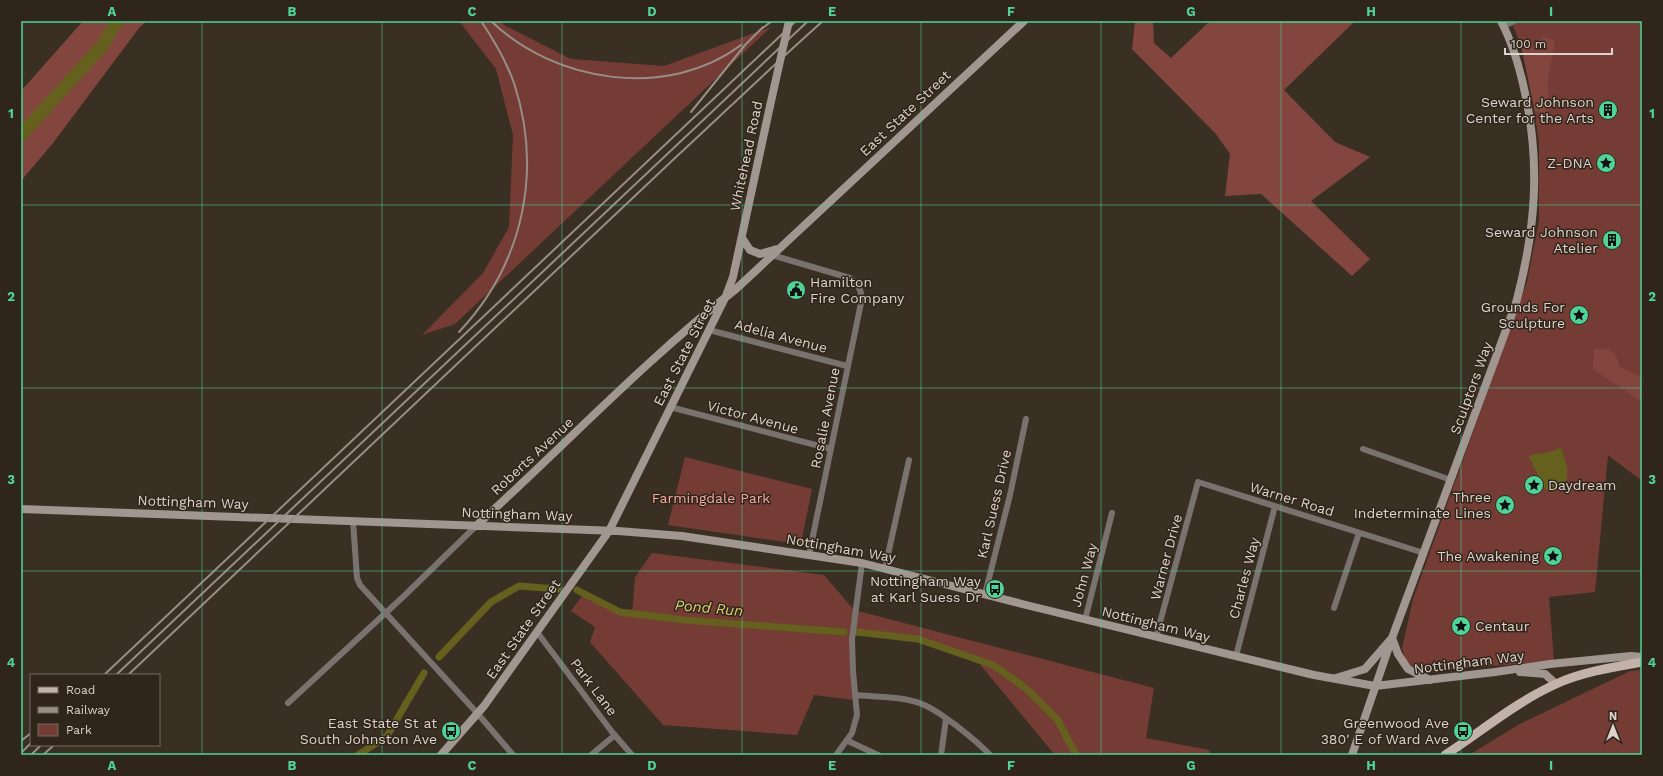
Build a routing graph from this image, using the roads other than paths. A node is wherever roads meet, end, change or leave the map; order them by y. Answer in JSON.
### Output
{"nodes":[{"id":1,"x":789,"y":21,"type":"edge"},
{"id":2,"x":1024,"y":21,"type":"edge"},
{"id":3,"x":1514,"y":21,"type":"edge"},
{"id":4,"x":1503,"y":23,"type":"edge"},
{"id":5,"x":742,"y":238,"type":"junction"},
{"id":6,"x":780,"y":248,"type":"junction"},
{"id":7,"x":772,"y":255,"type":"junction"},
{"id":8,"x":726,"y":296,"type":"junction"},
{"id":9,"x":709,"y":330,"type":"junction"},
{"id":10,"x":847,"y":366,"type":"junction"},
{"id":11,"x":670,"y":407,"type":"junction"},
{"id":12,"x":1026,"y":419,"type":"dead end"},
{"id":13,"x":831,"y":449,"type":"junction"},
{"id":14,"x":1363,"y":449,"type":"dead end"},
{"id":15,"x":909,"y":460,"type":"dead end"},
{"id":16,"x":1451,"y":480,"type":"junction"},
{"id":17,"x":1198,"y":482,"type":"joint"},
{"id":18,"x":1275,"y":506,"type":"junction"},
{"id":19,"x":21,"y":509,"type":"edge"},
{"id":20,"x":1112,"y":513,"type":"dead end"},
{"id":21,"x":353,"y":521,"type":"junction"},
{"id":22,"x":476,"y":526,"type":"junction"},
{"id":23,"x":609,"y":530,"type":"junction"},
{"id":24,"x":1359,"y":533,"type":"junction"},
{"id":25,"x":1424,"y":553,"type":"junction"},
{"id":26,"x":810,"y":555,"type":"junction"},
{"id":27,"x":862,"y":563,"type":"junction"},
{"id":28,"x":885,"y":568,"type":"junction"},
{"id":29,"x":985,"y":594,"type":"junction"},
{"id":30,"x":1334,"y":608,"type":"dead end"},
{"id":31,"x":385,"y":613,"type":"junction"},
{"id":32,"x":1085,"y":620,"type":"junction"},
{"id":33,"x":537,"y":632,"type":"junction"},
{"id":34,"x":1156,"y":637,"type":"junction"},
{"id":35,"x":1392,"y":638,"type":"junction"},
{"id":36,"x":1236,"y":656,"type":"junction"},
{"id":37,"x":1642,"y":657,"type":"edge"},
{"id":38,"x":1642,"y":662,"type":"edge"},
{"id":39,"x":1495,"y":672,"type":"junction"},
{"id":40,"x":1334,"y":679,"type":"junction"},
{"id":41,"x":1430,"y":680,"type":"junction"},
{"id":42,"x":1556,"y":684,"type":"junction"},
{"id":43,"x":1375,"y":686,"type":"junction"},
{"id":44,"x":855,"y":694,"type":"junction"},
{"id":45,"x":288,"y":703,"type":"dead end"},
{"id":46,"x":478,"y":714,"type":"junction"},
{"id":47,"x":946,"y":719,"type":"junction"},
{"id":48,"x":615,"y":735,"type":"junction"},
{"id":49,"x":848,"y":741,"type":"junction"},
{"id":50,"x":942,"y":752,"type":"edge"},
{"id":51,"x":441,"y":755,"type":"edge"},
{"id":52,"x":513,"y":755,"type":"edge"},
{"id":53,"x":591,"y":755,"type":"edge"},
{"id":54,"x":632,"y":755,"type":"edge"},
{"id":55,"x":836,"y":755,"type":"edge"},
{"id":56,"x":878,"y":755,"type":"edge"},
{"id":57,"x":937,"y":755,"type":"edge"},
{"id":58,"x":990,"y":755,"type":"edge"},
{"id":59,"x":1352,"y":755,"type":"edge"},
{"id":60,"x":1445,"y":755,"type":"edge"}],
"edges":[{"from":1,"to":5,"type":"street","name":"Whitehead Road","bridge":true},
{"from":2,"to":6,"type":"street","name":"East State Street"},
{"from":3,"to":4,"type":"street"},
{"from":4,"to":16,"type":"street","name":"Sculptors Way"},
{"from":5,"to":6,"type":"street"},
{"from":5,"to":8,"type":"street","name":"Whitehead Road"},
{"from":6,"to":7,"type":"street","name":"East State Street"},
{"from":7,"to":8,"type":"street","name":"East State Street"},
{"from":7,"to":10,"type":"street","name":"Rosalie Avenue"},
{"from":8,"to":9,"type":"street","name":"East State Street"},
{"from":8,"to":22,"type":"street","name":"Roberts Avenue"},
{"from":9,"to":10,"type":"street","name":"Adelia Avenue"},
{"from":9,"to":11,"type":"street","name":"East State Street"},
{"from":10,"to":13,"type":"street","name":"Rosalie Avenue"},
{"from":11,"to":13,"type":"street","name":"Victor Avenue"},
{"from":11,"to":23,"type":"street","name":"East State Street"},
{"from":12,"to":29,"type":"street","name":"Karl Suess Drive"},
{"from":13,"to":26,"type":"street","name":"Rosalie Avenue"},
{"from":14,"to":16,"type":"street"},
{"from":15,"to":28,"type":"street"},
{"from":16,"to":25,"type":"street","name":"Sculptors Way"},
{"from":17,"to":18,"type":"street","name":"Warner Road"},
{"from":17,"to":34,"type":"street","name":"Warner Drive"},
{"from":18,"to":24,"type":"street","name":"Warner Road"},
{"from":18,"to":36,"type":"street","name":"Charles Way"},
{"from":19,"to":21,"type":"street","name":"Nottingham Way"},
{"from":20,"to":32,"type":"street","name":"John Way"},
{"from":21,"to":22,"type":"street","name":"Nottingham Way"},
{"from":21,"to":31,"type":"street"},
{"from":22,"to":23,"type":"street","name":"Nottingham Way"},
{"from":22,"to":31,"type":"street","name":"Roberts Avenue"},
{"from":23,"to":26,"type":"street","name":"Nottingham Way"},
{"from":23,"to":33,"type":"street","name":"East State Street"},
{"from":24,"to":25,"type":"street","name":"Warner Road"},
{"from":24,"to":30,"type":"street"},
{"from":25,"to":35,"type":"street","name":"Sculptors Way"},
{"from":26,"to":27,"type":"street","name":"Nottingham Way"},
{"from":27,"to":28,"type":"street","name":"Nottingham Way"},
{"from":27,"to":44,"type":"street"},
{"from":28,"to":29,"type":"street","name":"Nottingham Way"},
{"from":29,"to":32,"type":"street","name":"Nottingham Way"},
{"from":31,"to":45,"type":"street","name":"Roberts Avenue"},
{"from":31,"to":46,"type":"street"},
{"from":32,"to":34,"type":"street","name":"Nottingham Way"},
{"from":33,"to":46,"type":"street","name":"East State Street"},
{"from":33,"to":48,"type":"street","name":"Park Lane"},
{"from":34,"to":36,"type":"street","name":"Nottingham Way"},
{"from":35,"to":40,"type":"street"},
{"from":35,"to":41,"type":"street"},
{"from":35,"to":43,"type":"street","name":"Sculptors Way"},
{"from":36,"to":40,"type":"street","name":"Nottingham Way"},
{"from":37,"to":39,"type":"street","name":"Nottingham Way"},
{"from":38,"to":42,"type":"main road"},
{"from":39,"to":41,"type":"street","name":"Nottingham Way"},
{"from":39,"to":42,"type":"street"},
{"from":40,"to":43,"type":"street","name":"Nottingham Way"},
{"from":41,"to":43,"type":"street","name":"Nottingham Way"},
{"from":42,"to":60,"type":"main road"},
{"from":43,"to":59,"type":"street","name":"Sculptors Way"},
{"from":44,"to":47,"type":"street"},
{"from":44,"to":49,"type":"street"},
{"from":46,"to":51,"type":"street","name":"East State Street"},
{"from":46,"to":52,"type":"street"},
{"from":47,"to":50,"type":"street"},
{"from":47,"to":58,"type":"street"},
{"from":48,"to":53,"type":"street"},
{"from":48,"to":54,"type":"street","name":"Park Lane"},
{"from":49,"to":55,"type":"street"},
{"from":49,"to":56,"type":"street"},
{"from":50,"to":57,"type":"street"}]}
